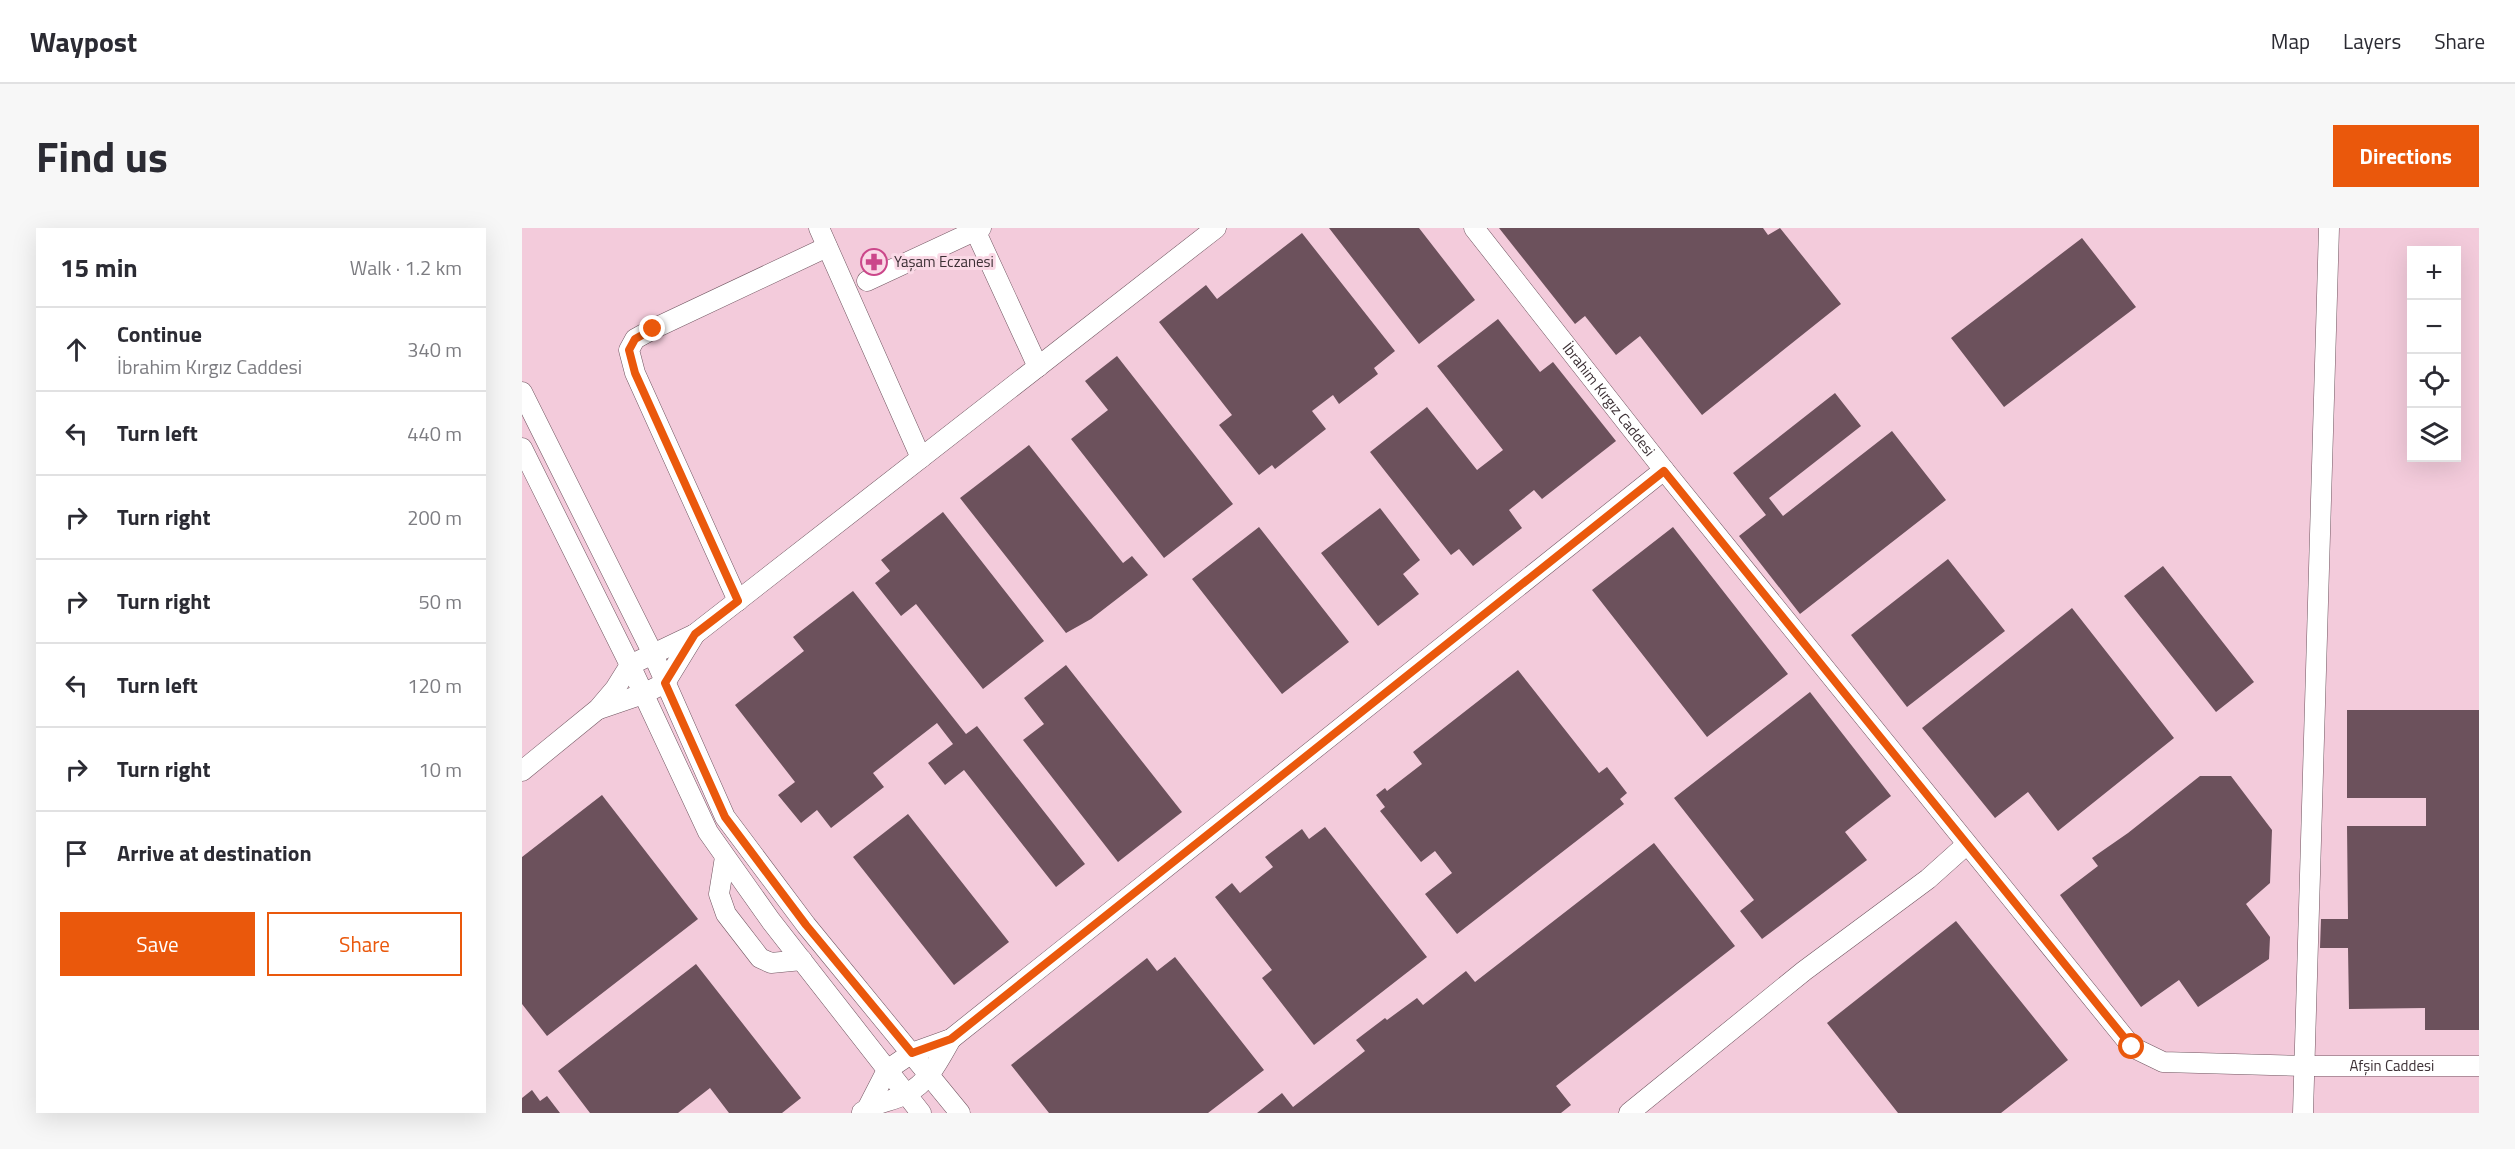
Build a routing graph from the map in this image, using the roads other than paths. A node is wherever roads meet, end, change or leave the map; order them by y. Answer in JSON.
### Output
{"nodes":[{"id":1,"x":819,"y":228,"type":"edge"},
{"id":2,"x":1216,"y":228,"type":"edge"},
{"id":3,"x":1474,"y":228,"type":"edge"},
{"id":4,"x":2329,"y":228,"type":"edge"},
{"id":5,"x":978,"y":229,"type":"edge"},
{"id":6,"x":827,"y":247,"type":"junction"},
{"id":7,"x":867,"y":281,"type":"dead end"},
{"id":8,"x":1038,"y":367,"type":"junction"},
{"id":9,"x":522,"y":392,"type":"edge"},
{"id":10,"x":522,"y":448,"type":"edge"},
{"id":11,"x":921,"y":458,"type":"junction"},
{"id":12,"x":1664,"y":471,"type":"junction"},
{"id":13,"x":738,"y":601,"type":"junction"},
{"id":14,"x":695,"y":634,"type":"junction"},
{"id":15,"x":652,"y":652,"type":"junction"},
{"id":16,"x":630,"y":665,"type":"junction"},
{"id":17,"x":665,"y":683,"type":"junction"},
{"id":18,"x":643,"y":694,"type":"junction"},
{"id":19,"x":598,"y":709,"type":"junction"},
{"id":20,"x":522,"y":771,"type":"edge"},
{"id":21,"x":1966,"y":845,"type":"junction"},
{"id":22,"x":725,"y":857,"type":"junction"},
{"id":23,"x":802,"y":960,"type":"junction"},
{"id":24,"x":951,"y":1039,"type":"junction"},
{"id":25,"x":912,"y":1053,"type":"junction"},
{"id":26,"x":2305,"y":1066,"type":"junction"},
{"id":27,"x":2479,"y":1066,"type":"edge"},
{"id":28,"x":887,"y":1070,"type":"junction"},
{"id":29,"x":930,"y":1076,"type":"junction"},
{"id":30,"x":906,"y":1094,"type":"junction"},
{"id":31,"x":864,"y":1110,"type":"edge"},
{"id":32,"x":1633,"y":1112,"type":"edge"},
{"id":33,"x":921,"y":1113,"type":"edge"},
{"id":34,"x":960,"y":1113,"type":"edge"},
{"id":35,"x":2303,"y":1113,"type":"edge"}],
"edges":[{"from":1,"to":6,"type":"street"},
{"from":2,"to":8,"type":"street"},
{"from":3,"to":12,"type":"street","name":"İbrahim Kırgız Caddesi"},
{"from":4,"to":26,"type":"street"},
{"from":5,"to":7,"type":"street"},
{"from":5,"to":8,"type":"street"},
{"from":6,"to":11,"type":"street"},
{"from":6,"to":13,"type":"street"},
{"from":8,"to":11,"type":"street"},
{"from":9,"to":15,"type":"street"},
{"from":10,"to":16,"type":"street"},
{"from":11,"to":13,"type":"street"},
{"from":12,"to":21,"type":"street","name":"İbrahim Kırgız Caddesi"},
{"from":12,"to":24,"type":"street"},
{"from":13,"to":14,"type":"street"},
{"from":14,"to":15,"type":"street"},
{"from":14,"to":17,"type":"street"},
{"from":15,"to":16,"type":"street"},
{"from":15,"to":17,"type":"street"},
{"from":16,"to":18,"type":"street"},
{"from":16,"to":19,"type":"street"},
{"from":17,"to":18,"type":"street"},
{"from":17,"to":25,"type":"street"},
{"from":18,"to":19,"type":"street"},
{"from":18,"to":22,"type":"street"},
{"from":19,"to":20,"type":"street"},
{"from":21,"to":26,"type":"street","name":"İbrahim Kırgız Caddesi"},
{"from":21,"to":32,"type":"street"},
{"from":22,"to":23,"type":"street"},
{"from":22,"to":23,"type":"street"},
{"from":23,"to":28,"type":"street"},
{"from":24,"to":25,"type":"street"},
{"from":24,"to":29,"type":"street"},
{"from":25,"to":28,"type":"street"},
{"from":25,"to":29,"type":"street"},
{"from":26,"to":27,"type":"street","name":"Afşin Caddesi"},
{"from":26,"to":35,"type":"street"},
{"from":28,"to":30,"type":"street"},
{"from":28,"to":31,"type":"street"},
{"from":29,"to":30,"type":"street"},
{"from":29,"to":34,"type":"street"},
{"from":30,"to":31,"type":"street"},
{"from":30,"to":33,"type":"street"}]}
